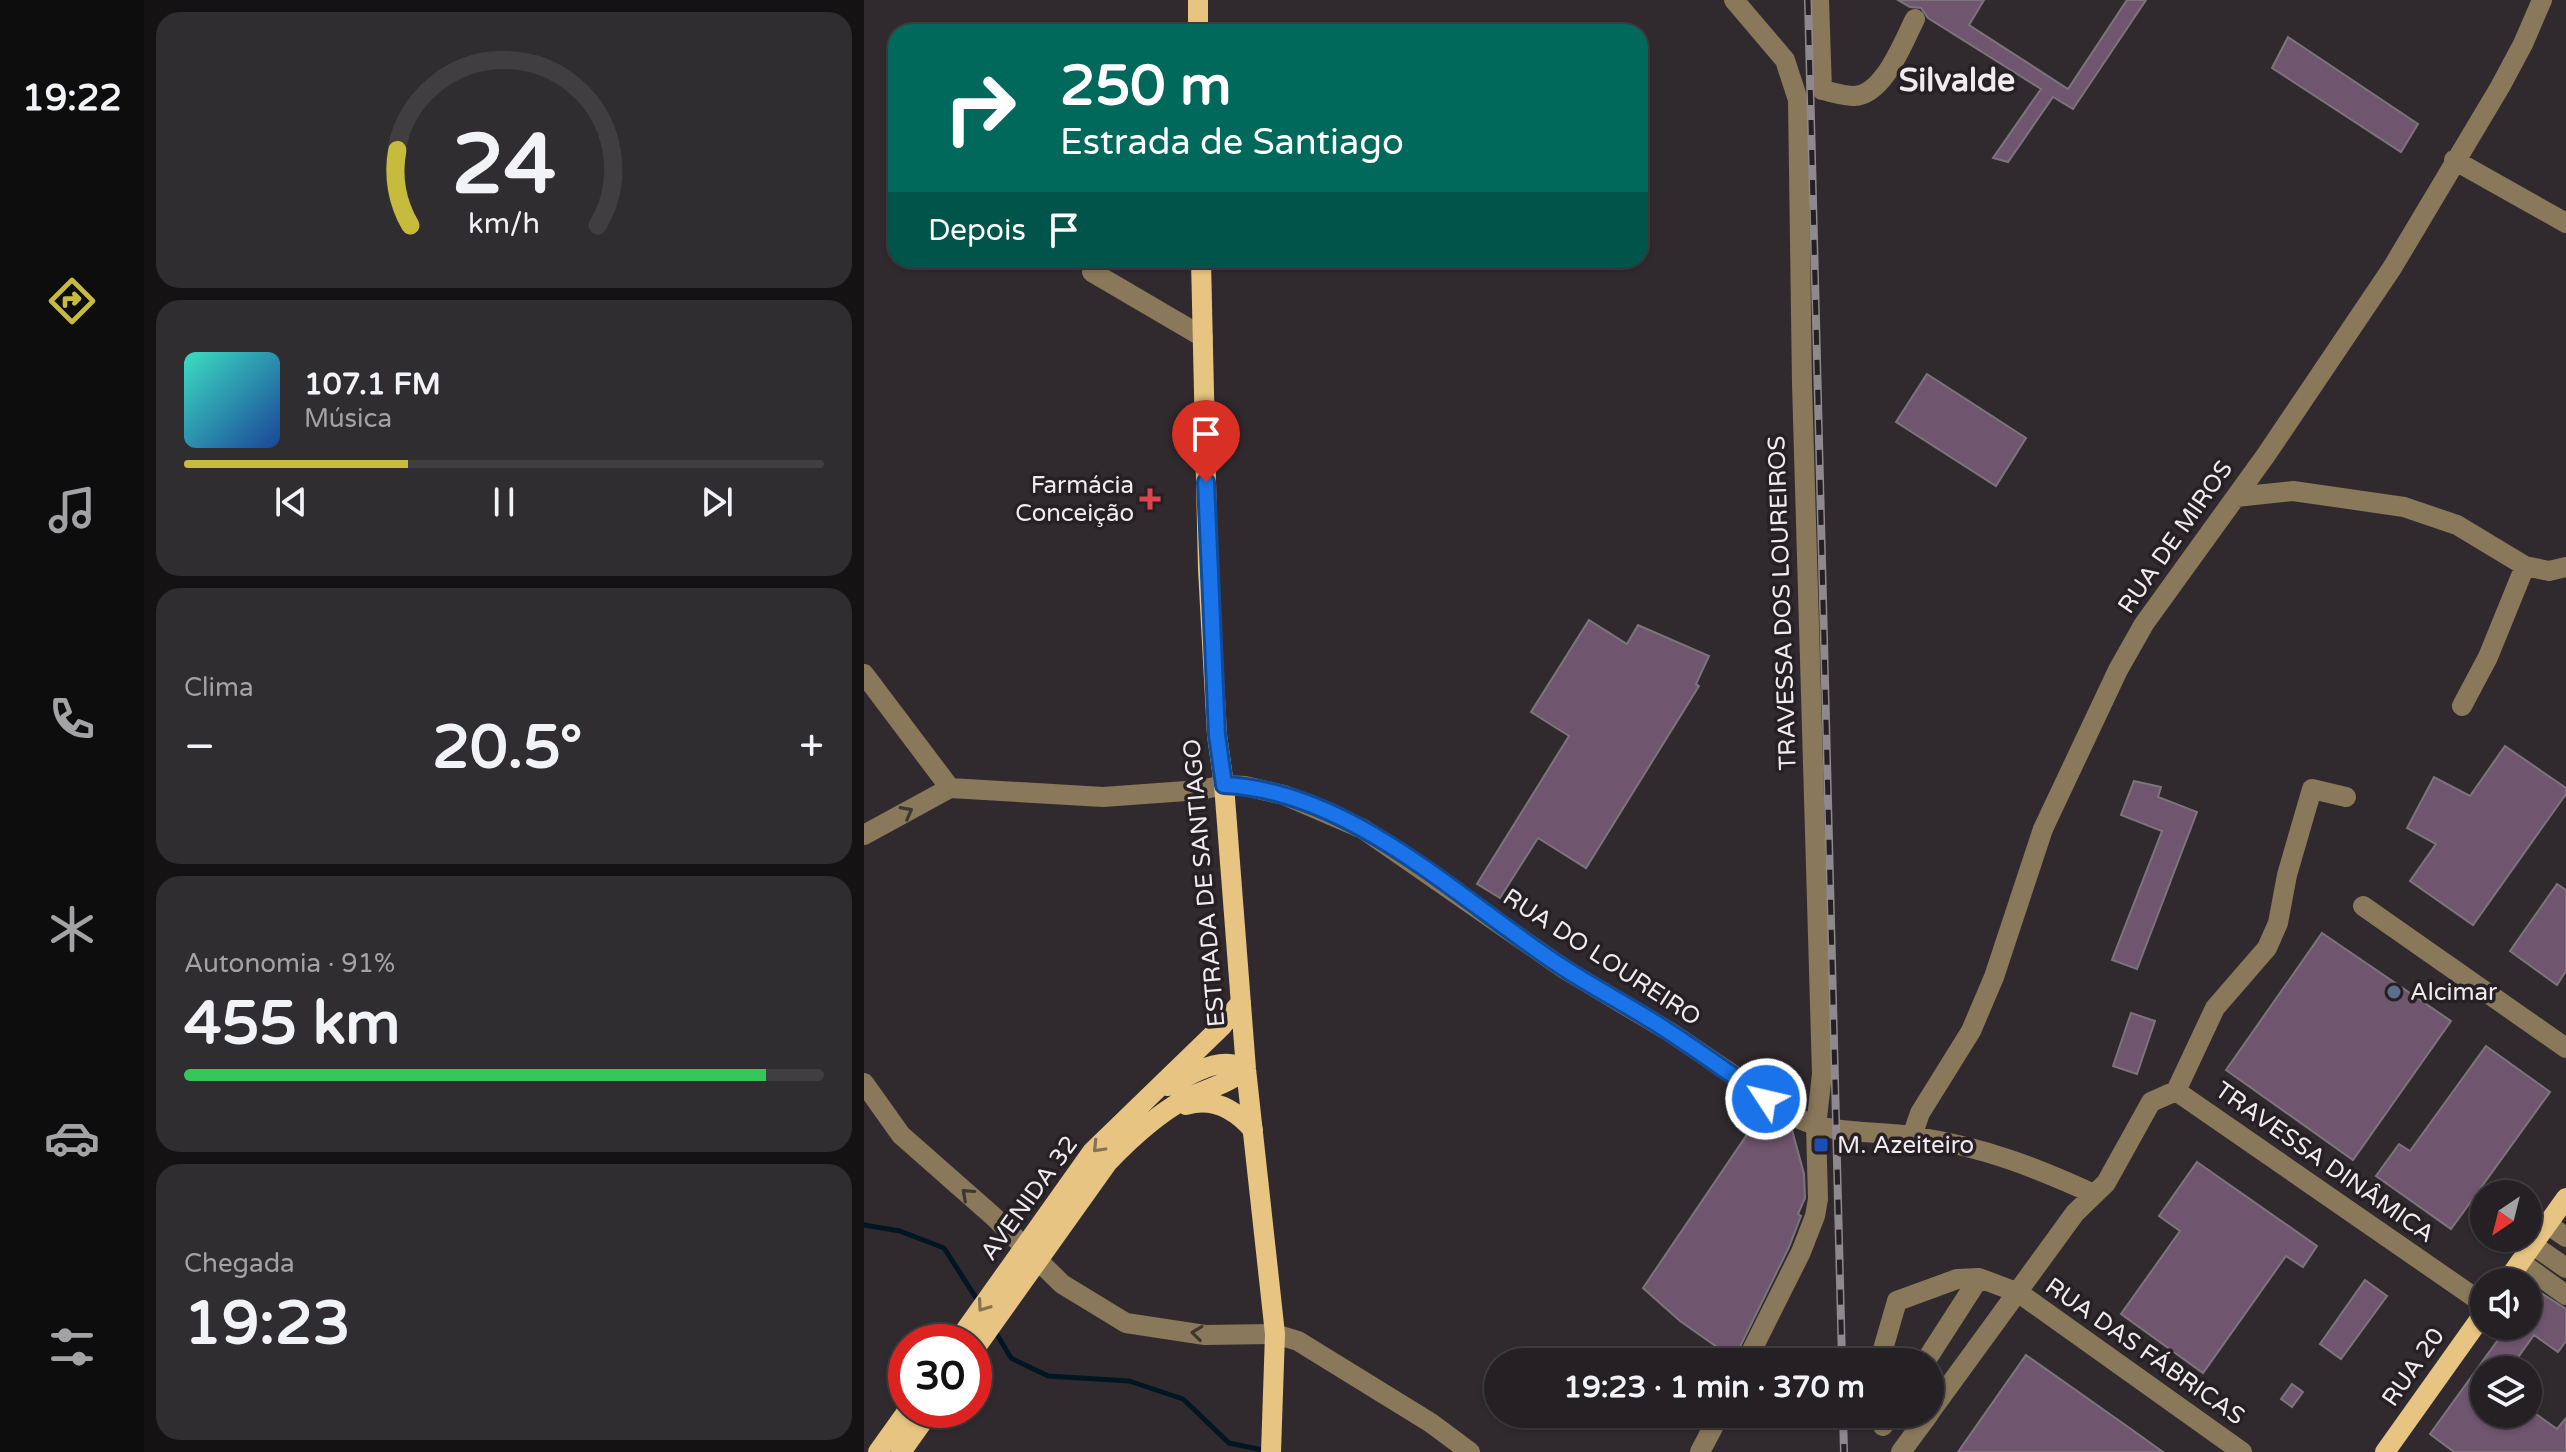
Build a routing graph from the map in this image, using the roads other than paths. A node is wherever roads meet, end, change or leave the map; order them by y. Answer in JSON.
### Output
{"nodes":[{"id":1,"x":1198,"y":0,"type":"edge"},
{"id":2,"x":1734,"y":0,"type":"edge"},
{"id":3,"x":1819,"y":0,"type":"edge"},
{"id":4,"x":2542,"y":0,"type":"edge"},
{"id":5,"x":1915,"y":19,"type":"dead end"},
{"id":6,"x":1198,"y":24,"type":"edge"},
{"id":7,"x":2454,"y":160,"type":"junction"},
{"id":8,"x":2566,"y":223,"type":"edge"},
{"id":9,"x":1201,"y":268,"type":"edge"},
{"id":10,"x":1092,"y":272,"type":"dead end"},
{"id":11,"x":1203,"y":337,"type":"junction"},
{"id":12,"x":2236,"y":497,"type":"junction"},
{"id":13,"x":2525,"y":566,"type":"junction"},
{"id":14,"x":2566,"y":567,"type":"edge"},
{"id":15,"x":864,"y":674,"type":"edge"},
{"id":16,"x":2462,"y":706,"type":"dead end"},
{"id":17,"x":1224,"y":785,"type":"junction"},
{"id":18,"x":950,"y":788,"type":"junction"},
{"id":19,"x":2346,"y":797,"type":"dead end"},
{"id":20,"x":864,"y":835,"type":"edge"},
{"id":21,"x":2363,"y":906,"type":"dead end"},
{"id":22,"x":1241,"y":1002,"type":"junction"},
{"id":23,"x":2566,"y":1048,"type":"edge"},
{"id":24,"x":1246,"y":1069,"type":"junction"},
{"id":25,"x":864,"y":1083,"type":"edge"},
{"id":26,"x":2176,"y":1091,"type":"junction"},
{"id":27,"x":1153,"y":1093,"type":"junction"},
{"id":28,"x":1163,"y":1113,"type":"junction"},
{"id":29,"x":1816,"y":1127,"type":"junction"},
{"id":30,"x":1253,"y":1130,"type":"junction"},
{"id":31,"x":1912,"y":1136,"type":"junction"},
{"id":32,"x":2094,"y":1194,"type":"junction"},
{"id":33,"x":2566,"y":1198,"type":"edge"},
{"id":34,"x":2547,"y":1224,"type":"junction"},
{"id":35,"x":2542,"y":1232,"type":"edge"},
{"id":36,"x":2566,"y":1237,"type":"edge"},
{"id":37,"x":2542,"y":1251,"type":"edge"},
{"id":38,"x":2528,"y":1252,"type":"edge"},
{"id":39,"x":1031,"y":1254,"type":"junction"},
{"id":40,"x":2520,"y":1262,"type":"junction"},
{"id":41,"x":2516,"y":1268,"type":"edge"},
{"id":42,"x":2566,"y":1268,"type":"edge"},
{"id":43,"x":1979,"y":1278,"type":"junction"},
{"id":44,"x":2019,"y":1293,"type":"junction"},
{"id":45,"x":2470,"y":1294,"type":"edge"},
{"id":46,"x":2566,"y":1295,"type":"edge"},
{"id":47,"x":970,"y":1324,"type":"edge"},
{"id":48,"x":992,"y":1325,"type":"edge"},
{"id":49,"x":1275,"y":1334,"type":"junction"},
{"id":50,"x":2470,"y":1334,"type":"edge"},
{"id":51,"x":1753,"y":1348,"type":"edge"},
{"id":52,"x":1883,"y":1348,"type":"edge"},
{"id":53,"x":1934,"y":1348,"type":"edge"},
{"id":54,"x":1944,"y":1393,"type":"edge"},
{"id":55,"x":895,"y":1428,"type":"edge"},
{"id":56,"x":918,"y":1428,"type":"edge"},
{"id":57,"x":1713,"y":1428,"type":"edge"},
{"id":58,"x":1918,"y":1428,"type":"edge"},
{"id":59,"x":1271,"y":1445,"type":"edge"},
{"id":60,"x":2391,"y":1450,"type":"edge"},
{"id":61,"x":878,"y":1452,"type":"edge"},
{"id":62,"x":901,"y":1452,"type":"edge"},
{"id":63,"x":1470,"y":1452,"type":"edge"},
{"id":64,"x":1700,"y":1452,"type":"edge"},
{"id":65,"x":1901,"y":1452,"type":"edge"},
{"id":66,"x":2242,"y":1452,"type":"edge"}],
"edges":[{"from":1,"to":6,"type":"main road"},
{"from":2,"to":29,"type":"street","name":"TRAVESSA DOS LOUREIROS"},
{"from":3,"to":5,"type":"street"},
{"from":4,"to":7,"type":"street","name":"RUA DE MIROS"},
{"from":7,"to":8,"type":"street"},
{"from":7,"to":12,"type":"street","name":"RUA DE MIROS"},
{"from":9,"to":11,"type":"main road","name":"ESTRADA DE SANTIAGO"},
{"from":10,"to":11,"type":"street"},
{"from":11,"to":17,"type":"main road","name":"ESTRADA DE SANTIAGO"},
{"from":12,"to":13,"type":"street"},
{"from":12,"to":31,"type":"street","name":"RUA DE MIROS"},
{"from":13,"to":14,"type":"street"},
{"from":13,"to":16,"type":"street"},
{"from":15,"to":18,"type":"street"},
{"from":17,"to":18,"type":"street","name":"RUA DO LOUREIRO"},
{"from":17,"to":22,"type":"main road","name":"ESTRADA DE SANTIAGO"},
{"from":17,"to":29,"type":"street","name":"RUA DO LOUREIRO"},
{"from":20,"to":18,"type":"street","one_way":true},
{"from":19,"to":26,"type":"street"},
{"from":21,"to":23,"type":"street"},
{"from":22,"to":24,"type":"main road","name":"ESTRADA DE SANTIAGO"},
{"from":22,"to":27,"type":"main road","name":"AVENIDA 32"},
{"from":24,"to":27,"type":"main road","name":"AVENIDA 32"},
{"from":24,"to":28,"type":"main road","name":"AVENIDA 32"},
{"from":24,"to":30,"type":"main road","name":"ESTRADA DE SANTIAGO"},
{"from":39,"to":25,"type":"street","one_way":true},
{"from":26,"to":32,"type":"street"},
{"from":26,"to":45,"type":"street","name":"TRAVESSA DINÂMICA"},
{"from":27,"to":39,"type":"main road","name":"AVENIDA 32","one_way":true},
{"from":28,"to":30,"type":"main road","name":"AVENIDA 32"},
{"from":28,"to":39,"type":"main road","name":"AVENIDA 32"},
{"from":29,"to":31,"type":"street","name":"RUA DO LOUREIRO"},
{"from":29,"to":51,"type":"street","name":"TRAVESSA DOS LOUREIROS"},
{"from":30,"to":49,"type":"main road","name":"ESTRADA DE SANTIAGO"},
{"from":31,"to":32,"type":"street","name":"RUA DO LOUREIRO"},
{"from":32,"to":44,"type":"street"},
{"from":33,"to":34,"type":"main road"},
{"from":34,"to":35,"type":"main road"},
{"from":34,"to":36,"type":"street"},
{"from":37,"to":42,"type":"street"},
{"from":38,"to":40,"type":"main road"},
{"from":39,"to":47,"type":"main road","name":"AVENIDA 32","one_way":true},
{"from":39,"to":48,"type":"main road","name":"AVENIDA 32"},
{"from":49,"to":39,"type":"street","one_way":true},
{"from":40,"to":41,"type":"main road"},
{"from":40,"to":46,"type":"street"},
{"from":43,"to":44,"type":"street","name":"RUA DAS FÁBRICAS"},
{"from":43,"to":52,"type":"street"},
{"from":43,"to":53,"type":"street"},
{"from":44,"to":54,"type":"street"},
{"from":44,"to":66,"type":"street","name":"RUA DAS FÁBRICAS"},
{"from":49,"to":59,"type":"main road","name":"ESTRADA DE SANTIAGO"},
{"from":49,"to":63,"type":"street"},
{"from":50,"to":60,"type":"main road","name":"RUA 20"},
{"from":55,"to":61,"type":"main road"},
{"from":56,"to":62,"type":"main road"},
{"from":57,"to":64,"type":"street"},
{"from":58,"to":65,"type":"street"}]}
